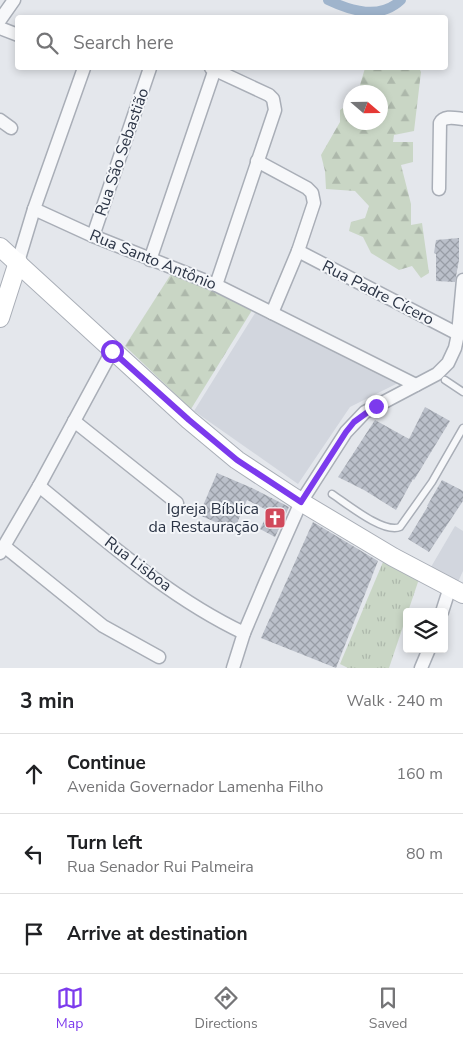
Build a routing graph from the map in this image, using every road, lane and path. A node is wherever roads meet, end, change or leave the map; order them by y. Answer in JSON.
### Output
{"nodes":[{"id":1,"x":14,"y":0,"type":"edge"},
{"id":2,"x":0,"y":20,"type":"edge"},
{"id":3,"x":0,"y":28,"type":"edge"},
{"id":4,"x":15,"y":34,"type":"edge"},
{"id":5,"x":83,"y":70,"type":"edge"},
{"id":6,"x":149,"y":70,"type":"edge"},
{"id":7,"x":212,"y":70,"type":"edge"},
{"id":8,"x":217,"y":70,"type":"edge"},
{"id":9,"x":463,"y":119,"type":"edge"},
{"id":10,"x":257,"y":162,"type":"junction"},
{"id":11,"x":439,"y":190,"type":"dead end"},
{"id":12,"x":34,"y":209,"type":"junction"},
{"id":13,"x":93,"y":236,"type":"junction"},
{"id":14,"x":0,"y":248,"type":"edge"},
{"id":15,"x":298,"y":251,"type":"junction"},
{"id":16,"x":150,"y":260,"type":"junction"},
{"id":17,"x":18,"y":262,"type":"junction"},
{"id":18,"x":463,"y":280,"type":"edge"},
{"id":19,"x":216,"y":285,"type":"junction"},
{"id":20,"x":272,"y":313,"type":"junction"},
{"id":21,"x":0,"y":318,"type":"edge"},
{"id":22,"x":458,"y":334,"type":"junction"},
{"id":23,"x":112,"y":351,"type":"junction"},
{"id":24,"x":441,"y":377,"type":"junction"},
{"id":25,"x":416,"y":385,"type":"junction"},
{"id":26,"x":463,"y":392,"type":"edge"},
{"id":27,"x":74,"y":421,"type":"junction"},
{"id":28,"x":463,"y":428,"type":"edge"},
{"id":29,"x":39,"y":486,"type":"junction"},
{"id":30,"x":332,"y":494,"type":"dead end"},
{"id":31,"x":301,"y":502,"type":"junction"},
{"id":32,"x":178,"y":503,"type":"dead end"},
{"id":33,"x":2,"y":549,"type":"edge"},
{"id":34,"x":458,"y":589,"type":"edge"},
{"id":35,"x":445,"y":608,"type":"edge"},
{"id":36,"x":244,"y":633,"type":"junction"},
{"id":37,"x":427,"y":653,"type":"edge"},
{"id":38,"x":159,"y":657,"type":"dead end"},
{"id":39,"x":233,"y":668,"type":"edge"},
{"id":40,"x":421,"y":668,"type":"edge"}],
"edges":[{"from":1,"to":2,"type":"street"},
{"from":3,"to":4,"type":"street"},
{"from":5,"to":12,"type":"street"},
{"from":6,"to":13,"type":"street","name":"Rua São Sebastião"},
{"from":7,"to":16,"type":"street"},
{"from":8,"to":10,"type":"street"},
{"from":9,"to":11,"type":"street"},
{"from":10,"to":15,"type":"street"},
{"from":10,"to":19,"type":"street"},
{"from":12,"to":13,"type":"street","name":"Rua Santo Antônio"},
{"from":12,"to":17,"type":"street"},
{"from":13,"to":16,"type":"street","name":"Rua Santo Antônio"},
{"from":14,"to":17,"type":"street"},
{"from":15,"to":20,"type":"street"},
{"from":15,"to":22,"type":"street","name":"Rua Padre Cícero"},
{"from":16,"to":19,"type":"street","name":"Rua Santo Antônio"},
{"from":17,"to":21,"type":"street"},
{"from":17,"to":23,"type":"street"},
{"from":18,"to":22,"type":"street"},
{"from":19,"to":20,"type":"street","name":"Rua Santo Antônio"},
{"from":20,"to":25,"type":"street","name":"Rua Santo Antônio"},
{"from":22,"to":24,"type":"street"},
{"from":23,"to":27,"type":"street"},
{"from":23,"to":31,"type":"street"},
{"from":24,"to":25,"type":"street"},
{"from":24,"to":26,"type":"lane"},
{"from":25,"to":31,"type":"street"},
{"from":27,"to":29,"type":"street"},
{"from":27,"to":32,"type":"street"},
{"from":28,"to":30,"type":"lane"},
{"from":29,"to":33,"type":"street"},
{"from":29,"to":36,"type":"street","name":"Rua Lisboa"},
{"from":31,"to":34,"type":"street"},
{"from":31,"to":36,"type":"street"},
{"from":33,"to":38,"type":"street"},
{"from":34,"to":35,"type":"street"},
{"from":36,"to":39,"type":"street"},
{"from":37,"to":40,"type":"street"}]}
